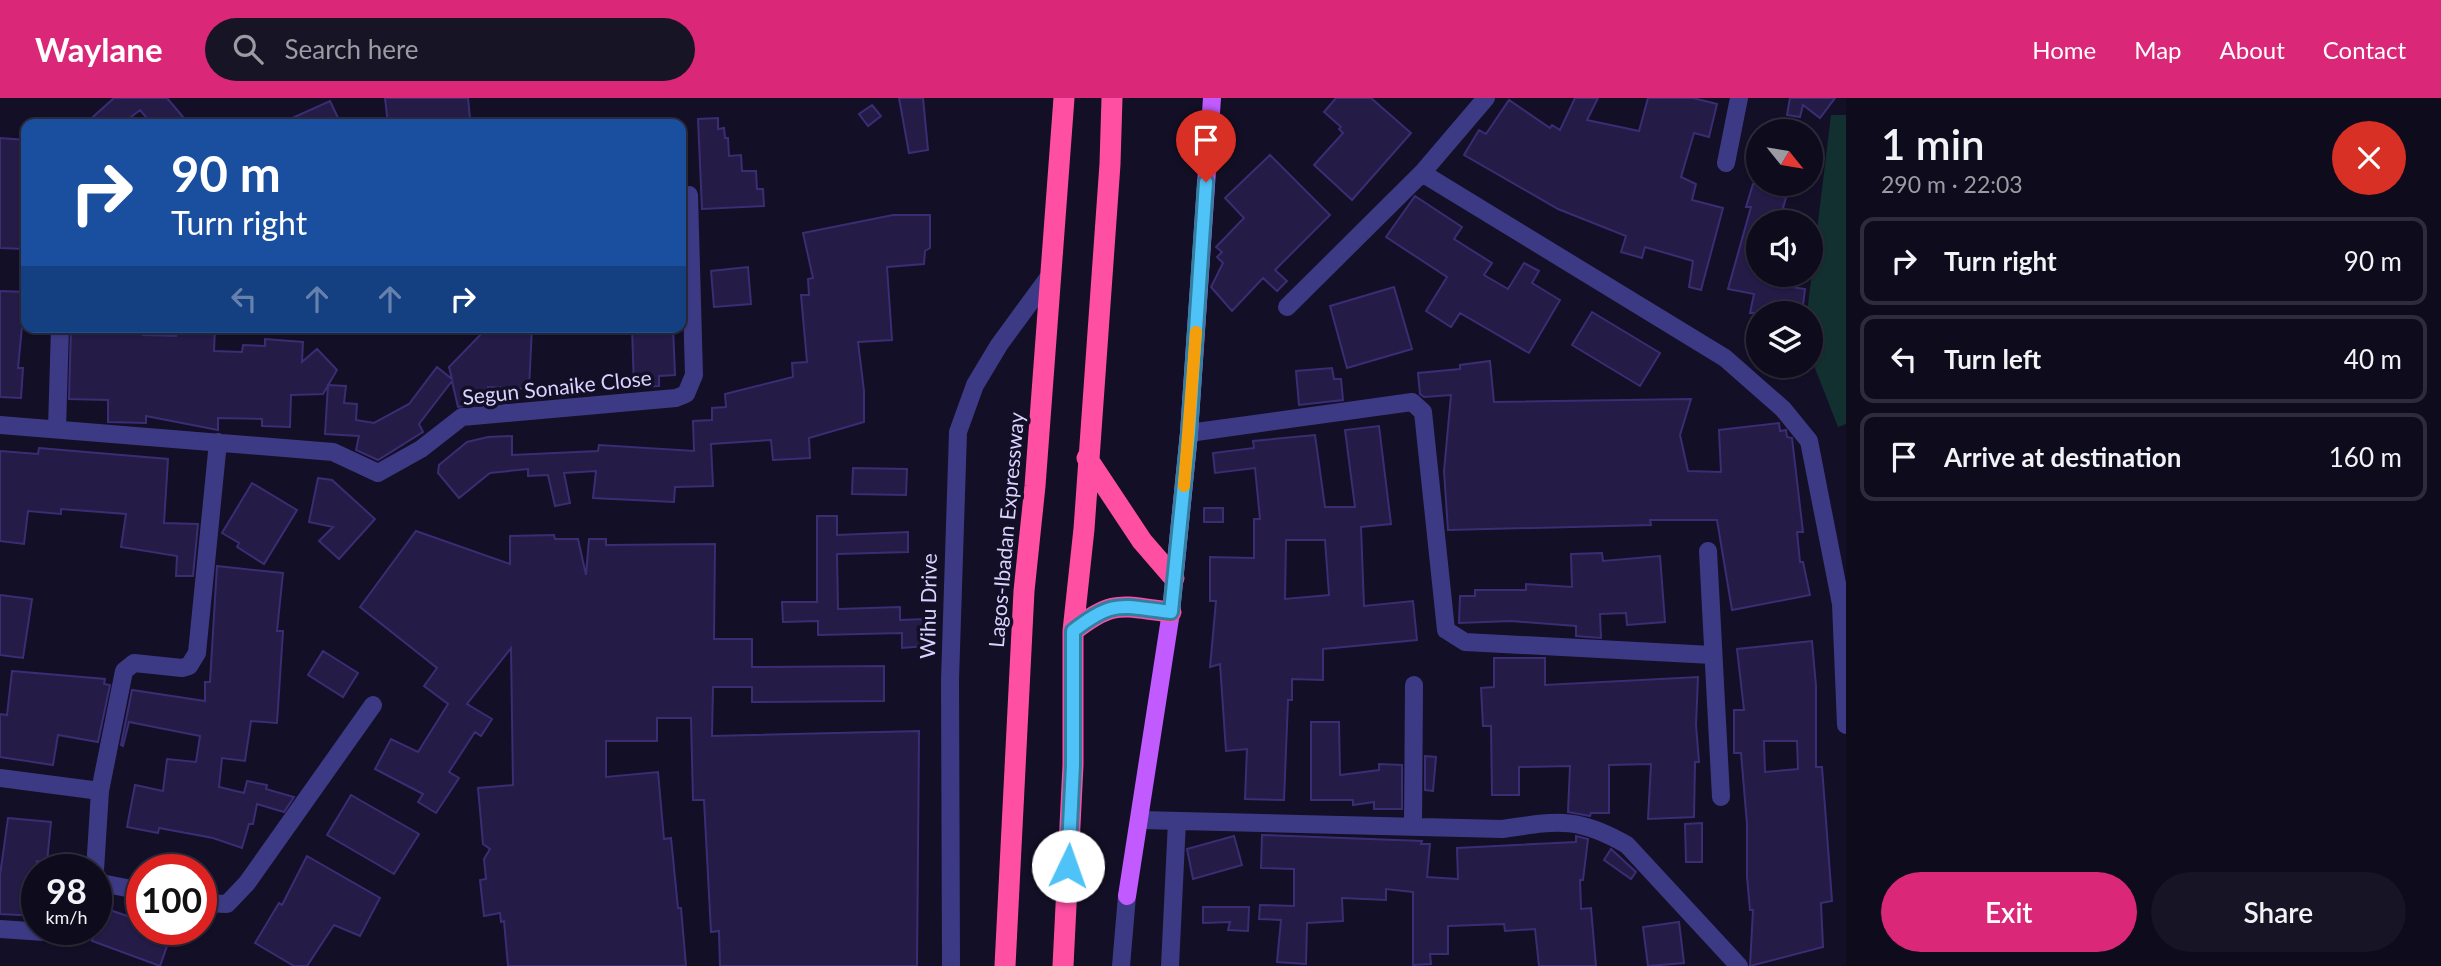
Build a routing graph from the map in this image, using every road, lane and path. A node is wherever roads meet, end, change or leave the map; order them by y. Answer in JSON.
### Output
{"nodes":[{"id":1,"x":1064,"y":98,"type":"edge"},
{"id":2,"x":1112,"y":98,"type":"edge"},
{"id":3,"x":1212,"y":98,"type":"edge"},
{"id":4,"x":1486,"y":98,"type":"edge"},
{"id":5,"x":1739,"y":98,"type":"edge"},
{"id":6,"x":1726,"y":163,"type":"dead end"},
{"id":7,"x":1422,"y":173,"type":"junction"},
{"id":8,"x":689,"y":195,"type":"dead end"},
{"id":9,"x":1051,"y":274,"type":"junction"},
{"id":10,"x":1287,"y":307,"type":"dead end"},
{"id":11,"x":61,"y":333,"type":"edge"},
{"id":12,"x":0,"y":425,"type":"edge"},
{"id":13,"x":57,"y":429,"type":"junction"},
{"id":14,"x":1189,"y":433,"type":"junction"},
{"id":15,"x":218,"y":442,"type":"junction"},
{"id":16,"x":1087,"y":458,"type":"junction"},
{"id":17,"x":1708,"y":551,"type":"dead end"},
{"id":18,"x":1174,"y":579,"type":"junction"},
{"id":19,"x":1171,"y":612,"type":"junction"},
{"id":20,"x":1073,"y":631,"type":"junction"},
{"id":21,"x":1712,"y":654,"type":"junction"},
{"id":22,"x":1414,"y":685,"type":"dead end"},
{"id":23,"x":373,"y":705,"type":"dead end"},
{"id":24,"x":1846,"y":724,"type":"edge"},
{"id":25,"x":0,"y":778,"type":"edge"},
{"id":26,"x":100,"y":790,"type":"junction"},
{"id":27,"x":1721,"y":797,"type":"dead end"},
{"id":28,"x":1141,"y":820,"type":"junction"},
{"id":29,"x":1177,"y":821,"type":"junction"},
{"id":30,"x":1413,"y":827,"type":"junction"},
{"id":31,"x":96,"y":854,"type":"edge"},
{"id":32,"x":1127,"y":895,"type":"joint"},
{"id":33,"x":217,"y":903,"type":"edge"},
{"id":34,"x":0,"y":929,"type":"edge"},
{"id":35,"x":21,"y":930,"type":"edge"},
{"id":36,"x":951,"y":966,"type":"edge"},
{"id":37,"x":1005,"y":966,"type":"edge"},
{"id":38,"x":1063,"y":966,"type":"edge"},
{"id":39,"x":1121,"y":966,"type":"edge"},
{"id":40,"x":1170,"y":966,"type":"edge"},
{"id":41,"x":1739,"y":966,"type":"edge"}],
"edges":[{"from":1,"to":9,"type":"highway","name":"Lagos-Ibadan Expressway"},
{"from":2,"to":16,"type":"highway"},
{"from":3,"to":14,"type":"main road"},
{"from":4,"to":7,"type":"street"},
{"from":5,"to":6,"type":"street"},
{"from":7,"to":10,"type":"street"},
{"from":7,"to":24,"type":"street"},
{"from":8,"to":15,"type":"street","name":"Segun Sonaike Close"},
{"from":9,"to":36,"type":"street","name":"Wihu Drive"},
{"from":9,"to":37,"type":"highway","name":"Lagos-Ibadan Expressway"},
{"from":11,"to":13,"type":"street"},
{"from":12,"to":13,"type":"street","name":"Segun Sonaike Close"},
{"from":13,"to":15,"type":"street","name":"Segun Sonaike Close"},
{"from":14,"to":18,"type":"main road"},
{"from":14,"to":21,"type":"street"},
{"from":15,"to":26,"type":"street"},
{"from":16,"to":18,"type":"highway"},
{"from":16,"to":20,"type":"highway"},
{"from":17,"to":21,"type":"street"},
{"from":18,"to":19,"type":"main road"},
{"from":19,"to":20,"type":"highway"},
{"from":19,"to":28,"type":"main road"},
{"from":20,"to":38,"type":"highway"},
{"from":21,"to":27,"type":"street"},
{"from":22,"to":30,"type":"street"},
{"from":23,"to":33,"type":"street"},
{"from":25,"to":26,"type":"street"},
{"from":26,"to":31,"type":"street"},
{"from":28,"to":29,"type":"street"},
{"from":28,"to":32,"type":"main road"},
{"from":29,"to":30,"type":"street"},
{"from":29,"to":40,"type":"street"},
{"from":30,"to":41,"type":"street"},
{"from":32,"to":39,"type":"street"},
{"from":34,"to":35,"type":"street"}]}
